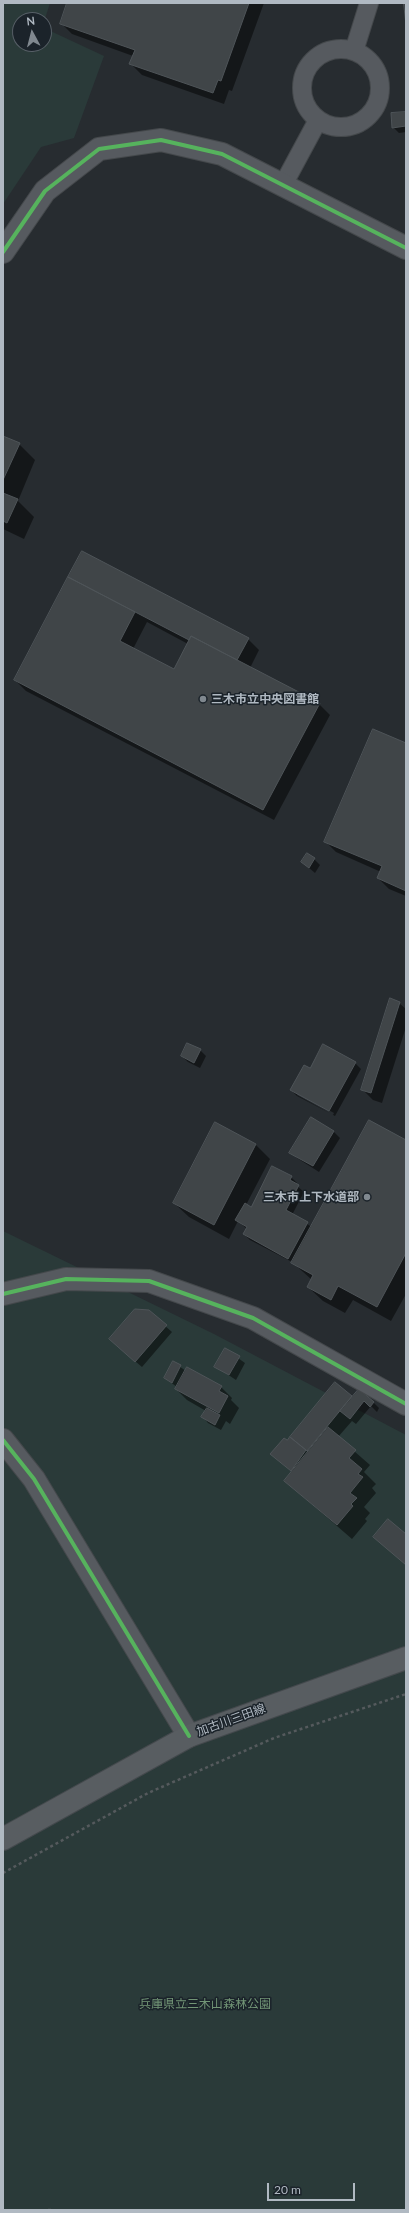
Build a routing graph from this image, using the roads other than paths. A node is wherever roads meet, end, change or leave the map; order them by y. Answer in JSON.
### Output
{"nodes":[{"id":1,"x":369,"y":3,"type":"edge"},
{"id":2,"x":354,"y":51,"type":"junction"},
{"id":3,"x":318,"y":120,"type":"junction"},
{"id":4,"x":283,"y":185,"type":"junction"},
{"id":5,"x":406,"y":248,"type":"edge"},
{"id":6,"x":3,"y":252,"type":"edge"},
{"id":7,"x":3,"y":1294,"type":"edge"},
{"id":8,"x":406,"y":1404,"type":"edge"},
{"id":9,"x":3,"y":1440,"type":"edge"},
{"id":10,"x":406,"y":1658,"type":"edge"},
{"id":11,"x":189,"y":1736,"type":"junction"},
{"id":12,"x":3,"y":1839,"type":"edge"}],
"edges":[{"from":1,"to":2,"type":"lane"},
{"from":2,"to":3,"type":"lane"},
{"from":2,"to":3,"type":"lane"},
{"from":3,"to":4,"type":"lane"},
{"from":4,"to":5,"type":"street"},
{"from":4,"to":6,"type":"street"},
{"from":7,"to":8,"type":"street"},
{"from":9,"to":11,"type":"street"},
{"from":10,"to":11,"type":"main road","name":"加古川三田線"},
{"from":11,"to":12,"type":"main road","name":"加古川三田線"}]}
